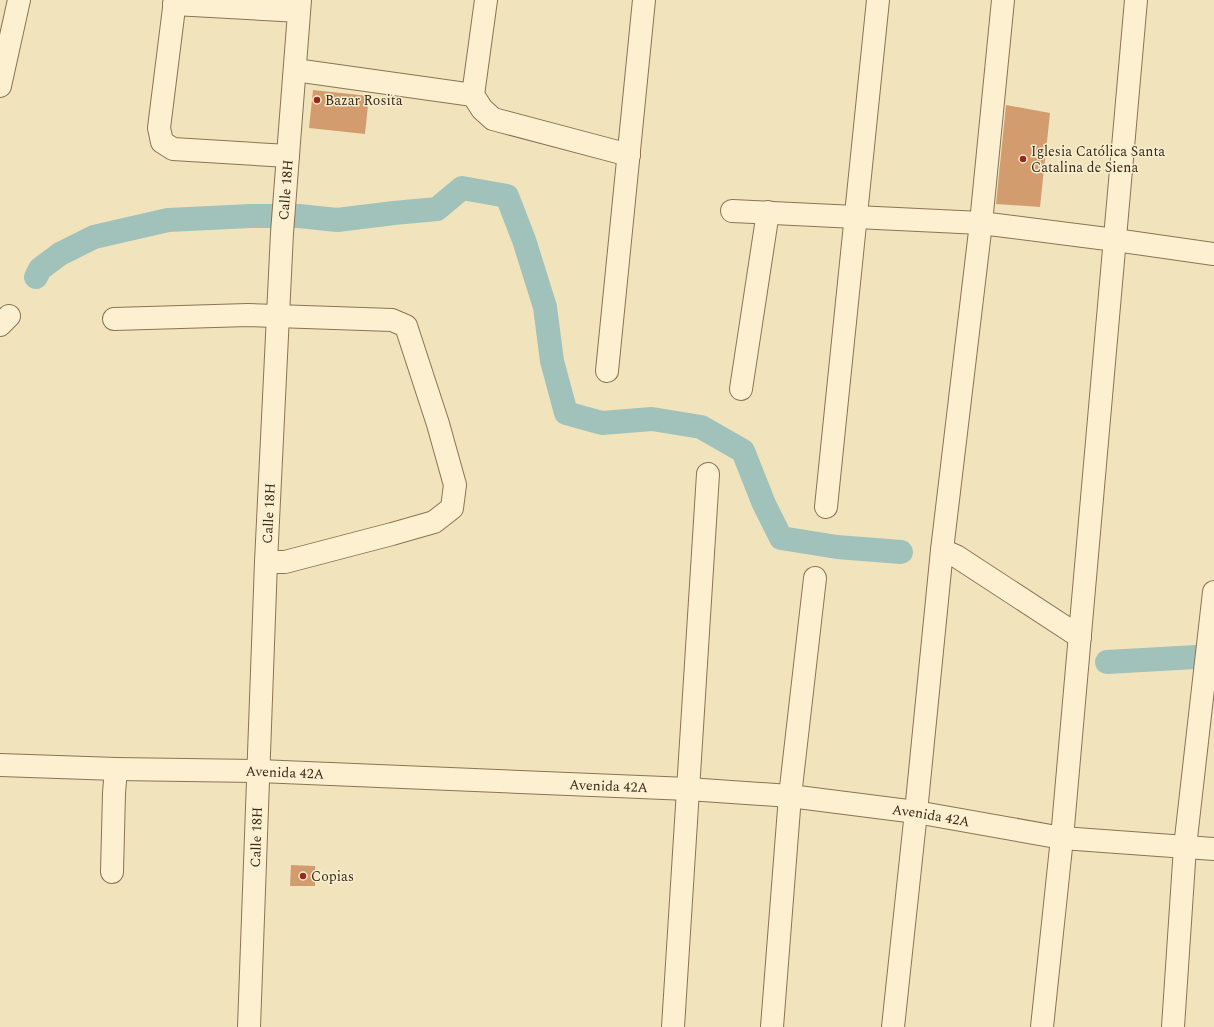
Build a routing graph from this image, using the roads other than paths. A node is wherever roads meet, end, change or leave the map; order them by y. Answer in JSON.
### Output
{"nodes":[{"id":1,"x":19,"y":0,"type":"edge"},
{"id":2,"x":486,"y":0,"type":"edge"},
{"id":3,"x":644,"y":0,"type":"edge"},
{"id":4,"x":878,"y":0,"type":"edge"},
{"id":5,"x":1003,"y":0,"type":"edge"},
{"id":6,"x":1136,"y":0,"type":"edge"},
{"id":7,"x":175,"y":2,"type":"edge"},
{"id":8,"x":300,"y":5,"type":"edge"},
{"id":9,"x":295,"y":70,"type":"junction"},
{"id":10,"x":0,"y":86,"type":"edge"},
{"id":11,"x":473,"y":95,"type":"junction"},
{"id":12,"x":629,"y":155,"type":"junction"},
{"id":13,"x":288,"y":156,"type":"junction"},
{"id":14,"x":732,"y":210,"type":"dead end"},
{"id":15,"x":768,"y":212,"type":"junction"},
{"id":16,"x":856,"y":216,"type":"junction"},
{"id":17,"x":981,"y":223,"type":"junction"},
{"id":18,"x":1115,"y":240,"type":"junction"},
{"id":19,"x":1214,"y":254,"type":"edge"},
{"id":20,"x":278,"y":316,"type":"junction"},
{"id":21,"x":114,"y":319,"type":"dead end"},
{"id":22,"x":607,"y":371,"type":"dead end"},
{"id":23,"x":741,"y":389,"type":"dead end"},
{"id":24,"x":708,"y":474,"type":"dead end"},
{"id":25,"x":826,"y":507,"type":"dead end"},
{"id":26,"x":942,"y":550,"type":"junction"},
{"id":27,"x":266,"y":562,"type":"junction"},
{"id":28,"x":815,"y":578,"type":"dead end"},
{"id":29,"x":1213,"y":602,"type":"edge"},
{"id":30,"x":1080,"y":637,"type":"junction"},
{"id":31,"x":0,"y":765,"type":"edge"},
{"id":32,"x":116,"y":769,"type":"junction"},
{"id":33,"x":259,"y":771,"type":"junction"},
{"id":34,"x":688,"y":789,"type":"junction"},
{"id":35,"x":790,"y":796,"type":"junction"},
{"id":36,"x":916,"y":812,"type":"junction"},
{"id":37,"x":1062,"y":838,"type":"junction"},
{"id":38,"x":1185,"y":847,"type":"junction"},
{"id":39,"x":1214,"y":849,"type":"edge"},
{"id":40,"x":112,"y":872,"type":"dead end"},
{"id":41,"x":249,"y":1027,"type":"edge"},
{"id":42,"x":673,"y":1027,"type":"edge"},
{"id":43,"x":772,"y":1027,"type":"edge"},
{"id":44,"x":893,"y":1027,"type":"edge"},
{"id":45,"x":1042,"y":1027,"type":"edge"},
{"id":46,"x":1174,"y":1027,"type":"edge"}],
"edges":[{"from":1,"to":10,"type":"street"},
{"from":2,"to":11,"type":"street"},
{"from":3,"to":12,"type":"street"},
{"from":4,"to":16,"type":"street"},
{"from":5,"to":17,"type":"street"},
{"from":6,"to":18,"type":"street"},
{"from":7,"to":8,"type":"street"},
{"from":7,"to":13,"type":"street"},
{"from":8,"to":9,"type":"street","name":"Calle 18H"},
{"from":9,"to":11,"type":"street"},
{"from":9,"to":13,"type":"street","name":"Calle 18H"},
{"from":11,"to":12,"type":"street"},
{"from":12,"to":22,"type":"street"},
{"from":13,"to":20,"type":"street","name":"Calle 18H"},
{"from":14,"to":15,"type":"street"},
{"from":15,"to":16,"type":"street"},
{"from":15,"to":23,"type":"street"},
{"from":16,"to":17,"type":"street"},
{"from":16,"to":25,"type":"street"},
{"from":17,"to":18,"type":"street"},
{"from":17,"to":26,"type":"street"},
{"from":18,"to":19,"type":"street"},
{"from":18,"to":30,"type":"street"},
{"from":20,"to":21,"type":"street"},
{"from":20,"to":27,"type":"street","name":"Calle 18H"},
{"from":20,"to":27,"type":"street"},
{"from":24,"to":34,"type":"street"},
{"from":26,"to":30,"type":"street"},
{"from":26,"to":36,"type":"street"},
{"from":27,"to":33,"type":"street","name":"Calle 18H"},
{"from":28,"to":35,"type":"street"},
{"from":29,"to":38,"type":"street"},
{"from":30,"to":37,"type":"street"},
{"from":31,"to":32,"type":"street","name":"Avenida 42A"},
{"from":32,"to":33,"type":"street","name":"Avenida 42A"},
{"from":32,"to":40,"type":"street"},
{"from":33,"to":34,"type":"street","name":"Avenida 42A"},
{"from":33,"to":41,"type":"street","name":"Calle 18H"},
{"from":34,"to":35,"type":"street","name":"Avenida 42A"},
{"from":34,"to":42,"type":"street"},
{"from":35,"to":36,"type":"street","name":"Avenida 42A"},
{"from":35,"to":43,"type":"street"},
{"from":36,"to":37,"type":"street","name":"Avenida 42A"},
{"from":36,"to":44,"type":"street"},
{"from":37,"to":38,"type":"street","name":"Avenida 42A"},
{"from":37,"to":45,"type":"street"},
{"from":38,"to":39,"type":"street","name":"Avenida 42A"},
{"from":38,"to":46,"type":"street"}]}
